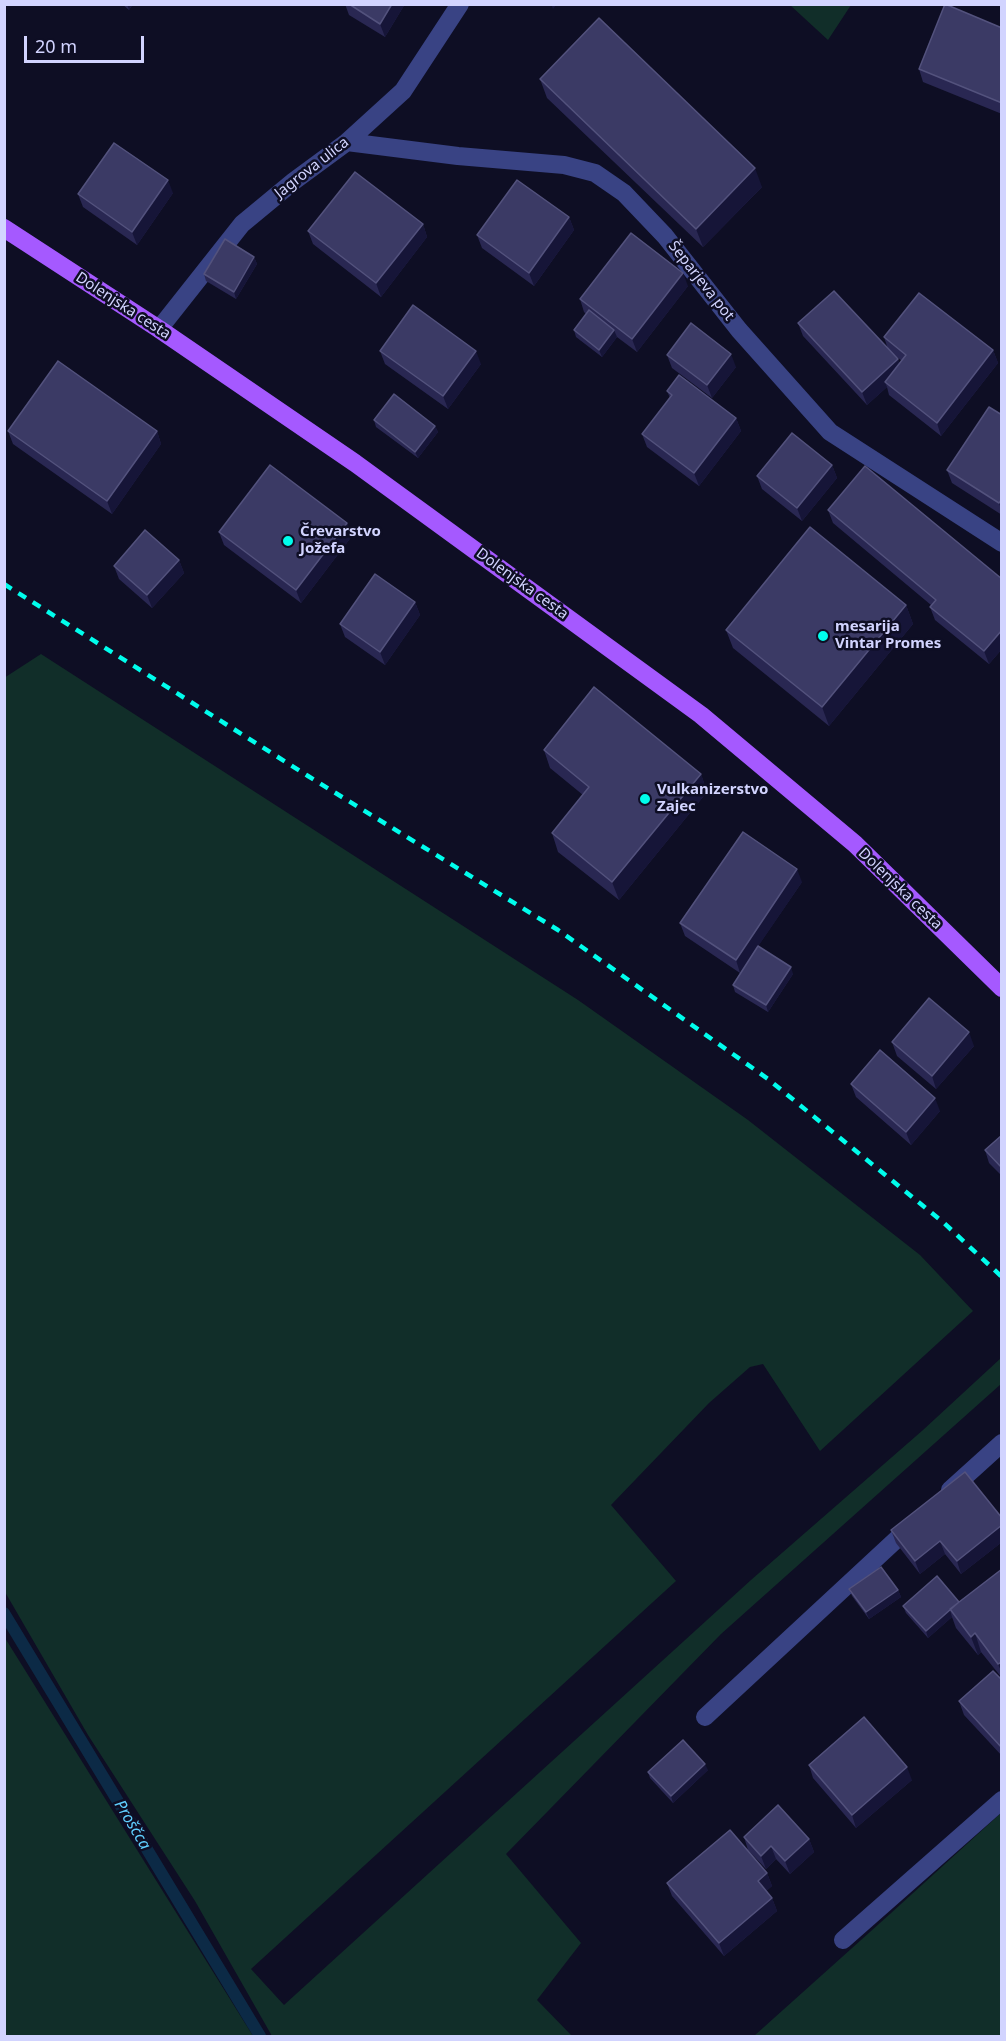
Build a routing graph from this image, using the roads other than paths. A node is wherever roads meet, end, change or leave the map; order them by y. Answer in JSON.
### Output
{"nodes":[{"id":1,"x":459,"y":4,"type":"edge"},
{"id":2,"x":346,"y":142,"type":"junction"},
{"id":3,"x":4,"y":228,"type":"edge"},
{"id":4,"x":159,"y":329,"type":"junction"},
{"id":5,"x":1002,"y":543,"type":"edge"},
{"id":6,"x":1002,"y":988,"type":"edge"},
{"id":7,"x":1002,"y":1443,"type":"edge"},
{"id":8,"x":940,"y":1499,"type":"edge"},
{"id":9,"x":923,"y":1515,"type":"edge"},
{"id":10,"x":705,"y":1716,"type":"dead end"},
{"id":11,"x":1002,"y":1800,"type":"edge"},
{"id":12,"x":843,"y":1940,"type":"dead end"}],
"edges":[{"from":1,"to":2,"type":"street","name":"Jagrova ulica"},
{"from":2,"to":4,"type":"street","name":"Jagrova ulica"},
{"from":2,"to":5,"type":"street","name":"Šeparjeva pot"},
{"from":3,"to":4,"type":"main road","name":"Dolenjska cesta"},
{"from":4,"to":6,"type":"main road","name":"Dolenjska cesta"},
{"from":7,"to":8,"type":"street"},
{"from":9,"to":10,"type":"street"},
{"from":11,"to":12,"type":"street"}]}
